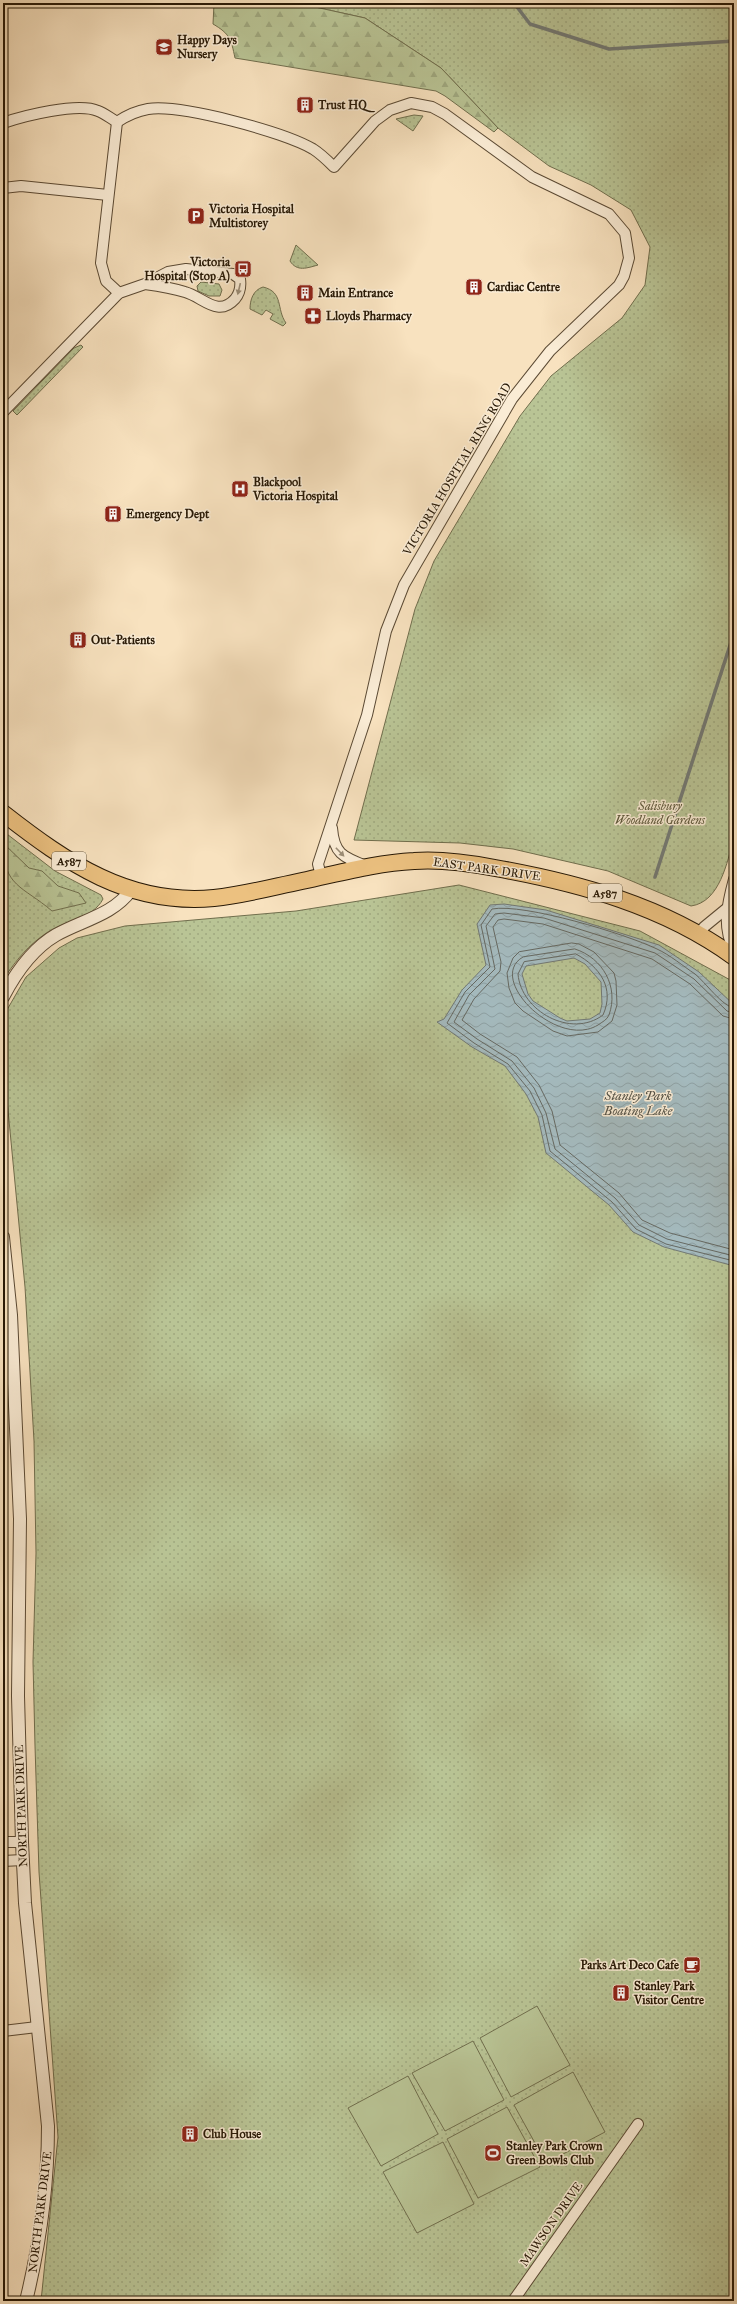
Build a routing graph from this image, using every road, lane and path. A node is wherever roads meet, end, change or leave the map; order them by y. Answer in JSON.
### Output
{"nodes":[{"id":1,"x":116,"y":122,"type":"junction"},
{"id":2,"x":3,"y":123,"type":"edge"},
{"id":3,"x":3,"y":188,"type":"edge"},
{"id":4,"x":108,"y":196,"type":"junction"},
{"id":5,"x":146,"y":284,"type":"junction"},
{"id":6,"x":119,"y":293,"type":"junction"},
{"id":7,"x":3,"y":412,"type":"edge"},
{"id":8,"x":3,"y":813,"type":"edge"},
{"id":9,"x":332,"y":824,"type":"junction"},
{"id":10,"x":366,"y":866,"type":"junction"},
{"id":11,"x":321,"y":876,"type":"junction"},
{"id":12,"x":734,"y":880,"type":"edge"},
{"id":13,"x":131,"y":890,"type":"junction"},
{"id":14,"x":726,"y":909,"type":"junction"},
{"id":15,"x":699,"y":936,"type":"junction"},
{"id":16,"x":734,"y":951,"type":"edge"},
{"id":17,"x":734,"y":957,"type":"edge"},
{"id":18,"x":3,"y":996,"type":"edge"},
{"id":19,"x":3,"y":1237,"type":"edge"},
{"id":20,"x":3,"y":1842,"type":"edge"},
{"id":21,"x":22,"y":1842,"type":"junction"},
{"id":22,"x":23,"y":1860,"type":"junction"},
{"id":23,"x":3,"y":1861,"type":"edge"},
{"id":24,"x":37,"y":2027,"type":"junction"},
{"id":25,"x":3,"y":2031,"type":"edge"},
{"id":26,"x":638,"y":2124,"type":"dead end"},
{"id":27,"x":26,"y":2301,"type":"edge"},
{"id":28,"x":513,"y":2301,"type":"edge"}],
"edges":[{"from":1,"to":2,"type":"street"},
{"from":1,"to":4,"type":"street"},
{"from":1,"to":9,"type":"street","name":"VICTORIA HOSPITAL RING ROAD"},
{"from":3,"to":4,"type":"street"},
{"from":4,"to":6,"type":"street"},
{"from":5,"to":5,"type":"street","one_way":true},
{"from":5,"to":6,"type":"street"},
{"from":6,"to":7,"type":"street"},
{"from":8,"to":13,"type":"main road","name":"EAST PARK DRIVE","number":"A587"},
{"from":9,"to":10,"type":"street","name":"VICTORIA HOSPITAL RING ROAD","one_way":true},
{"from":9,"to":11,"type":"street","name":"VICTORIA HOSPITAL RING ROAD"},
{"from":10,"to":11,"type":"main road","name":"EAST PARK DRIVE","number":"A587"},
{"from":10,"to":15,"type":"main road","name":"EAST PARK DRIVE","number":"A587"},
{"from":11,"to":13,"type":"main road","name":"EAST PARK DRIVE","number":"A587"},
{"from":12,"to":14,"type":"street"},
{"from":13,"to":18,"type":"street"},
{"from":14,"to":15,"type":"street"},
{"from":14,"to":16,"type":"street"},
{"from":15,"to":17,"type":"main road","name":"EAST PARK DRIVE","number":"A587"},
{"from":19,"to":21,"type":"street","name":"NORTH PARK DRIVE"},
{"from":20,"to":21,"type":"street"},
{"from":21,"to":22,"type":"street","name":"NORTH PARK DRIVE"},
{"from":22,"to":23,"type":"street"},
{"from":22,"to":24,"type":"street","name":"NORTH PARK DRIVE"},
{"from":24,"to":25,"type":"street"},
{"from":24,"to":27,"type":"street","name":"NORTH PARK DRIVE"},
{"from":26,"to":28,"type":"street","name":"MAWSON DRIVE"}]}
